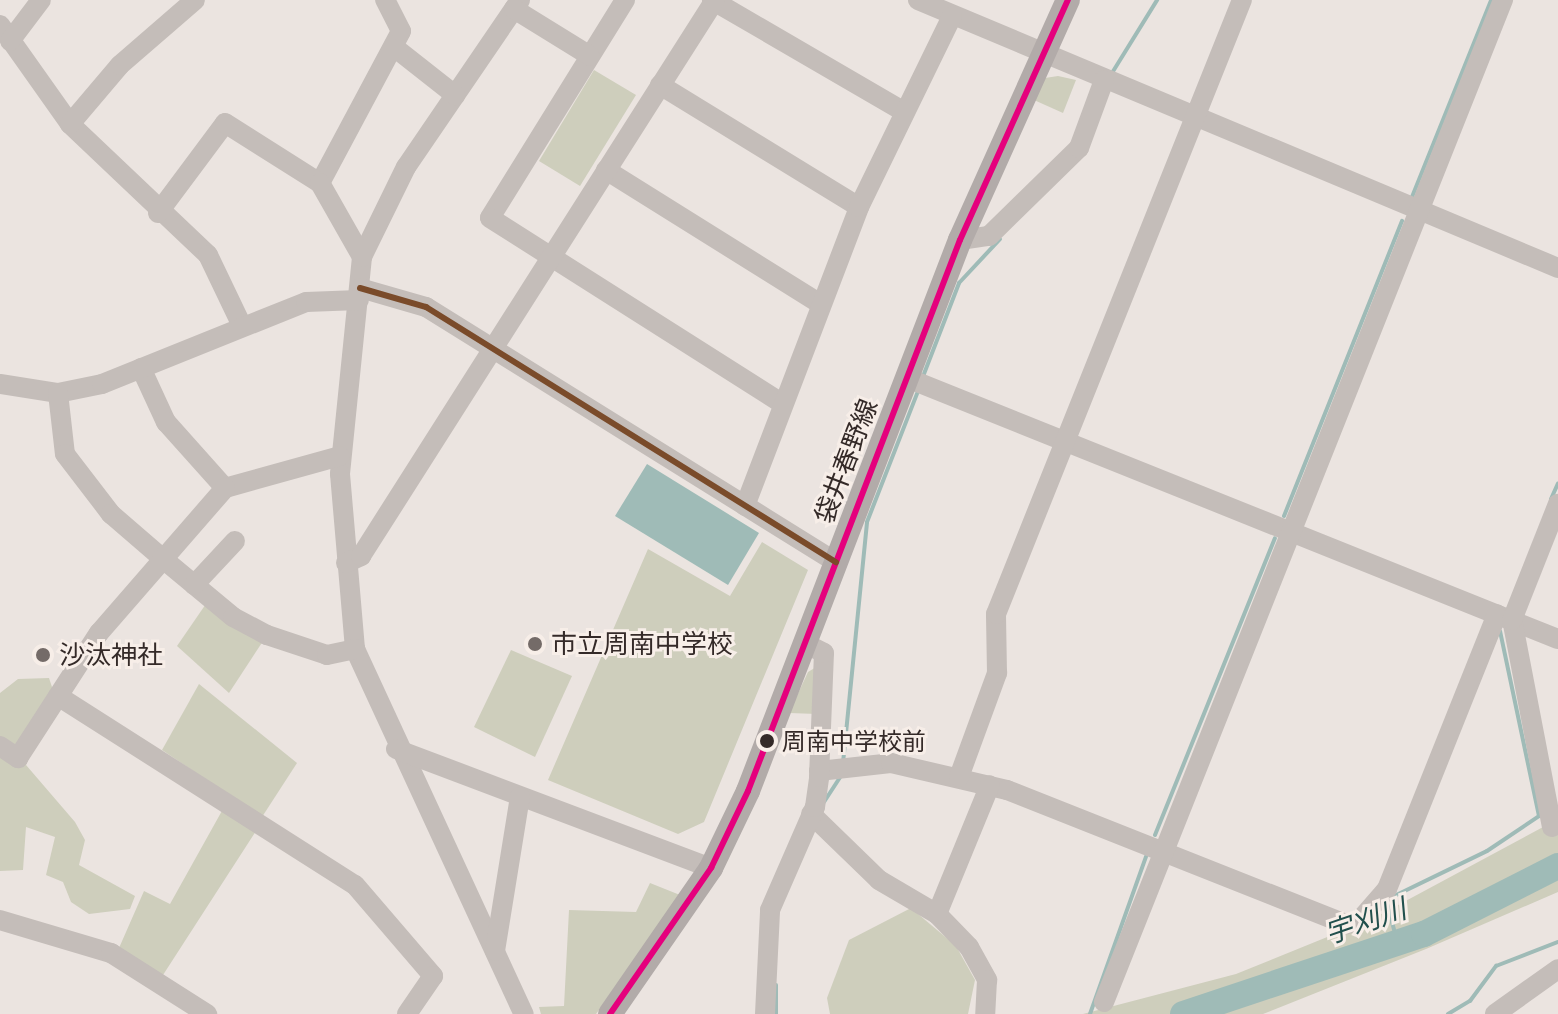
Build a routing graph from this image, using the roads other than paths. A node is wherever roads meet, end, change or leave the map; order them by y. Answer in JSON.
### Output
{"nodes":[{"id":1,"x":41,"y":0,"type":"edge"},
{"id":2,"x":195,"y":0,"type":"edge"},
{"id":3,"x":385,"y":0,"type":"edge"},
{"id":4,"x":625,"y":0,"type":"edge"},
{"id":5,"x":714,"y":0,"type":"edge"},
{"id":6,"x":918,"y":0,"type":"edge"},
{"id":7,"x":1068,"y":0,"type":"edge"},
{"id":8,"x":1242,"y":0,"type":"edge"},
{"id":9,"x":1503,"y":0,"type":"edge"},
{"id":10,"x":517,"y":4,"type":"edge"},
{"id":11,"x":952,"y":16,"type":"junction"},
{"id":12,"x":5,"y":33,"type":"edge"},
{"id":13,"x":394,"y":47,"type":"junction"},
{"id":14,"x":1042,"y":53,"type":"junction"},
{"id":15,"x":590,"y":56,"type":"junction"},
{"id":16,"x":1109,"y":82,"type":"junction"},
{"id":17,"x":660,"y":85,"type":"junction"},
{"id":18,"x":455,"y":95,"type":"junction"},
{"id":19,"x":903,"y":111,"type":"junction"},
{"id":20,"x":1194,"y":120,"type":"junction"},
{"id":21,"x":70,"y":124,"type":"junction"},
{"id":22,"x":606,"y":170,"type":"junction"},
{"id":23,"x":320,"y":183,"type":"junction"},
{"id":24,"x":859,"y":207,"type":"junction"},
{"id":25,"x":158,"y":213,"type":"junction"},
{"id":26,"x":1417,"y":213,"type":"junction"},
{"id":27,"x":960,"y":240,"type":"junction"},
{"id":28,"x":551,"y":255,"type":"junction"},
{"id":29,"x":362,"y":257,"type":"junction"},
{"id":30,"x":1558,"y":268,"type":"edge"},
{"id":31,"x":360,"y":294,"type":"junction"},
{"id":32,"x":819,"y":303,"type":"junction"},
{"id":33,"x":242,"y":326,"type":"junction"},
{"id":34,"x":495,"y":347,"type":"junction"},
{"id":35,"x":141,"y":368,"type":"junction"},
{"id":36,"x":907,"y":378,"type":"junction"},
{"id":37,"x":0,"y":384,"type":"edge"},
{"id":38,"x":58,"y":393,"type":"junction"},
{"id":39,"x":783,"y":404,"type":"junction"},
{"id":40,"x":1066,"y":441,"type":"junction"},
{"id":41,"x":340,"y":456,"type":"junction"},
{"id":42,"x":225,"y":488,"type":"junction"},
{"id":43,"x":1558,"y":504,"type":"edge"},
{"id":44,"x":745,"y":506,"type":"junction"},
{"id":45,"x":1290,"y":531,"type":"junction"},
{"id":46,"x":235,"y":541,"type":"dead end"},
{"id":47,"x":162,"y":558,"type":"junction"},
{"id":48,"x":836,"y":562,"type":"junction"},
{"id":49,"x":346,"y":563,"type":"junction"},
{"id":50,"x":194,"y":585,"type":"junction"},
{"id":51,"x":1504,"y":617,"type":"junction"},
{"id":52,"x":1558,"y":639,"type":"edge"},
{"id":53,"x":806,"y":644,"type":"junction"},
{"id":54,"x":355,"y":649,"type":"junction"},
{"id":55,"x":58,"y":696,"type":"junction"},
{"id":56,"x":0,"y":746,"type":"edge"},
{"id":57,"x":396,"y":749,"type":"junction"},
{"id":58,"x":819,"y":771,"type":"junction"},
{"id":59,"x":959,"y":777,"type":"junction"},
{"id":60,"x":990,"y":785,"type":"junction"},
{"id":61,"x":520,"y":797,"type":"junction"},
{"id":62,"x":811,"y":814,"type":"junction"},
{"id":63,"x":1552,"y":827,"type":"dead end"},
{"id":64,"x":1165,"y":852,"type":"junction"},
{"id":65,"x":711,"y":868,"type":"junction"},
{"id":66,"x":937,"y":914,"type":"junction"},
{"id":67,"x":0,"y":920,"type":"edge"},
{"id":68,"x":495,"y":951,"type":"junction"},
{"id":69,"x":1558,"y":969,"type":"edge"},
{"id":70,"x":1104,"y":1002,"type":"dead end"},
{"id":71,"x":207,"y":1014,"type":"edge"},
{"id":72,"x":407,"y":1014,"type":"edge"},
{"id":73,"x":524,"y":1014,"type":"edge"},
{"id":74,"x":610,"y":1014,"type":"edge"},
{"id":75,"x":765,"y":1014,"type":"edge"},
{"id":76,"x":985,"y":1014,"type":"edge"},
{"id":77,"x":1495,"y":1014,"type":"edge"}],
"edges":[{"from":1,"to":12,"type":"street"},
{"from":2,"to":21,"type":"street"},
{"from":3,"to":13,"type":"street"},
{"from":4,"to":15,"type":"street"},
{"from":5,"to":17,"type":"street"},
{"from":5,"to":19,"type":"street"},
{"from":6,"to":11,"type":"street"},
{"from":7,"to":14,"type":"main road","name":"袋井春野線"},
{"from":8,"to":20,"type":"street"},
{"from":9,"to":26,"type":"street"},
{"from":10,"to":15,"type":"street"},
{"from":10,"to":18,"type":"street"},
{"from":11,"to":14,"type":"street"},
{"from":11,"to":19,"type":"street"},
{"from":12,"to":21,"type":"street"},
{"from":13,"to":18,"type":"street"},
{"from":13,"to":23,"type":"street"},
{"from":14,"to":16,"type":"street"},
{"from":14,"to":27,"type":"main road","name":"袋井春野線"},
{"from":15,"to":28,"type":"street"},
{"from":16,"to":20,"type":"street"},
{"from":16,"to":27,"type":"street"},
{"from":17,"to":22,"type":"street"},
{"from":17,"to":24,"type":"street"},
{"from":18,"to":29,"type":"street"},
{"from":19,"to":24,"type":"street"},
{"from":20,"to":26,"type":"street"},
{"from":20,"to":40,"type":"street"},
{"from":21,"to":25,"type":"street"},
{"from":22,"to":28,"type":"street"},
{"from":22,"to":32,"type":"street"},
{"from":23,"to":25,"type":"street"},
{"from":23,"to":29,"type":"street"},
{"from":24,"to":32,"type":"street"},
{"from":25,"to":33,"type":"street"},
{"from":26,"to":30,"type":"street"},
{"from":26,"to":45,"type":"street"},
{"from":27,"to":36,"type":"main road","name":"袋井春野線"},
{"from":28,"to":34,"type":"street"},
{"from":28,"to":39,"type":"street"},
{"from":29,"to":31,"type":"street"},
{"from":31,"to":33,"type":"street"},
{"from":31,"to":34,"type":"street"},
{"from":31,"to":41,"type":"street"},
{"from":32,"to":39,"type":"street"},
{"from":33,"to":35,"type":"street"},
{"from":34,"to":44,"type":"street"},
{"from":34,"to":49,"type":"street"},
{"from":35,"to":38,"type":"street"},
{"from":35,"to":42,"type":"street"},
{"from":36,"to":40,"type":"street"},
{"from":36,"to":48,"type":"main road","name":"袋井春野線"},
{"from":37,"to":38,"type":"street"},
{"from":38,"to":47,"type":"street"},
{"from":39,"to":44,"type":"street"},
{"from":40,"to":45,"type":"street"},
{"from":40,"to":59,"type":"street"},
{"from":41,"to":42,"type":"street"},
{"from":41,"to":49,"type":"street"},
{"from":42,"to":47,"type":"street"},
{"from":43,"to":51,"type":"street"},
{"from":44,"to":48,"type":"street"},
{"from":45,"to":51,"type":"street"},
{"from":45,"to":64,"type":"street"},
{"from":46,"to":50,"type":"street"},
{"from":47,"to":50,"type":"street"},
{"from":47,"to":55,"type":"street"},
{"from":48,"to":53,"type":"main road","name":"袋井春野線"},
{"from":49,"to":54,"type":"street"},
{"from":50,"to":54,"type":"street"},
{"from":51,"to":52,"type":"street"},
{"from":51,"to":63,"type":"street"},
{"from":51,"to":64,"type":"street"},
{"from":53,"to":58,"type":"street"},
{"from":53,"to":65,"type":"main road","name":"袋井春野線"},
{"from":54,"to":57,"type":"street"},
{"from":55,"to":56,"type":"street"},
{"from":55,"to":72,"type":"street"},
{"from":57,"to":61,"type":"street"},
{"from":57,"to":68,"type":"street"},
{"from":58,"to":59,"type":"street"},
{"from":58,"to":62,"type":"street"},
{"from":59,"to":60,"type":"street"},
{"from":60,"to":64,"type":"street"},
{"from":60,"to":66,"type":"street"},
{"from":61,"to":65,"type":"street"},
{"from":61,"to":68,"type":"street"},
{"from":62,"to":66,"type":"street"},
{"from":62,"to":75,"type":"street"},
{"from":64,"to":70,"type":"street"},
{"from":65,"to":74,"type":"main road","name":"袋井春野線"},
{"from":66,"to":76,"type":"street"},
{"from":67,"to":71,"type":"street"},
{"from":68,"to":73,"type":"street"},
{"from":69,"to":77,"type":"street"}]}
